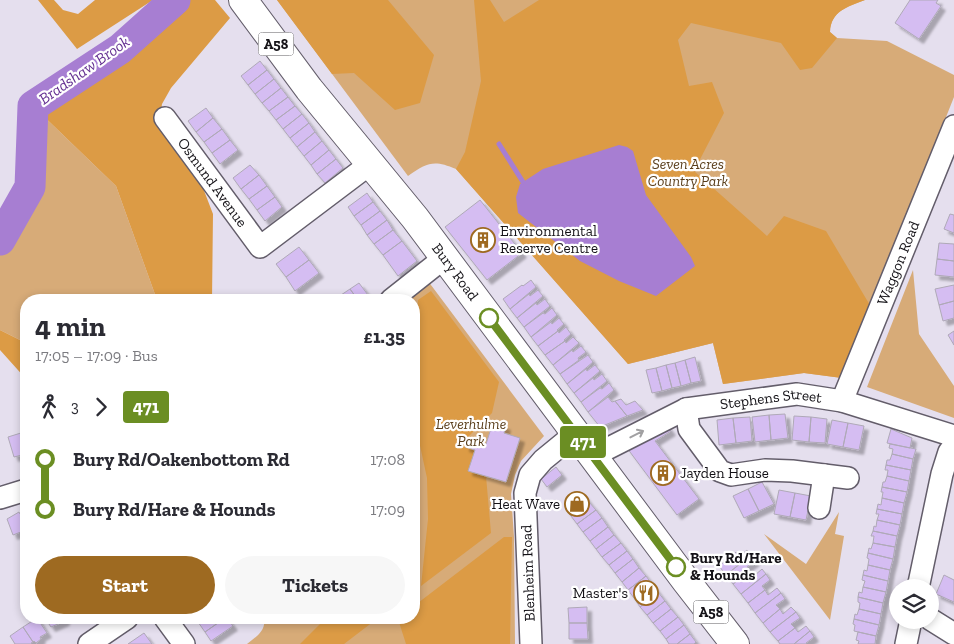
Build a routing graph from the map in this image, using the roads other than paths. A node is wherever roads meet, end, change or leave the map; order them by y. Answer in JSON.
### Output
{"nodes":[{"id":1,"x":243,"y":0,"type":"edge"},
{"id":2,"x":165,"y":118,"type":"dead end"},
{"id":3,"x":954,"y":126,"type":"edge"},
{"id":4,"x":370,"y":164,"type":"junction"},
{"id":5,"x":444,"y":258,"type":"junction"},
{"id":6,"x":399,"y":294,"type":"edge"},
{"id":7,"x":842,"y":401,"type":"junction"},
{"id":8,"x":686,"y":409,"type":"junction"},
{"id":9,"x":576,"y":433,"type":"junction"},
{"id":10,"x":954,"y":436,"type":"edge"},
{"id":11,"x":954,"y":445,"type":"edge"},
{"id":12,"x":593,"y":456,"type":"junction"},
{"id":13,"x":824,"y":475,"type":"junction"},
{"id":14,"x":848,"y":478,"type":"dead end"},
{"id":15,"x":20,"y":492,"type":"edge"},
{"id":16,"x":0,"y":498,"type":"edge"},
{"id":17,"x":819,"y":508,"type":"dead end"},
{"id":18,"x":920,"y":579,"type":"edge"},
{"id":19,"x":118,"y":624,"type":"edge"},
{"id":20,"x":169,"y":624,"type":"edge"},
{"id":21,"x":939,"y":625,"type":"edge"},
{"id":22,"x":909,"y":629,"type":"edge"},
{"id":23,"x":954,"y":634,"type":"edge"},
{"id":24,"x":89,"y":644,"type":"edge"},
{"id":25,"x":184,"y":644,"type":"edge"},
{"id":26,"x":531,"y":644,"type":"edge"},
{"id":27,"x":736,"y":644,"type":"edge"},
{"id":28,"x":906,"y":644,"type":"edge"}],
"edges":[{"from":1,"to":4,"type":"highway","name":"Bury Road","number":"A58"},
{"from":2,"to":4,"type":"street","name":"Osmund Avenue"},
{"from":3,"to":7,"type":"street","name":"Waggon Road"},
{"from":4,"to":5,"type":"highway","name":"Bury Road","number":"A58"},
{"from":5,"to":6,"type":"street"},
{"from":5,"to":9,"type":"highway","name":"Bury Road","number":"A58"},
{"from":7,"to":8,"type":"street","name":"Stephens Street"},
{"from":7,"to":10,"type":"street","name":"Stephens Street"},
{"from":12,"to":8,"type":"street","name":"Stephens Street","one_way":true},
{"from":8,"to":13,"type":"street"},
{"from":9,"to":12,"type":"highway","name":"Bury Road","number":"A58"},
{"from":9,"to":26,"type":"street","name":"Blenheim Road"},
{"from":11,"to":18,"type":"street"},
{"from":12,"to":27,"type":"highway","name":"Bury Road","number":"A58"},
{"from":13,"to":14,"type":"street"},
{"from":13,"to":17,"type":"street"},
{"from":15,"to":16,"type":"street"},
{"from":19,"to":24,"type":"street"},
{"from":20,"to":25,"type":"street"},
{"from":21,"to":23,"type":"street"},
{"from":22,"to":28,"type":"street"}]}
